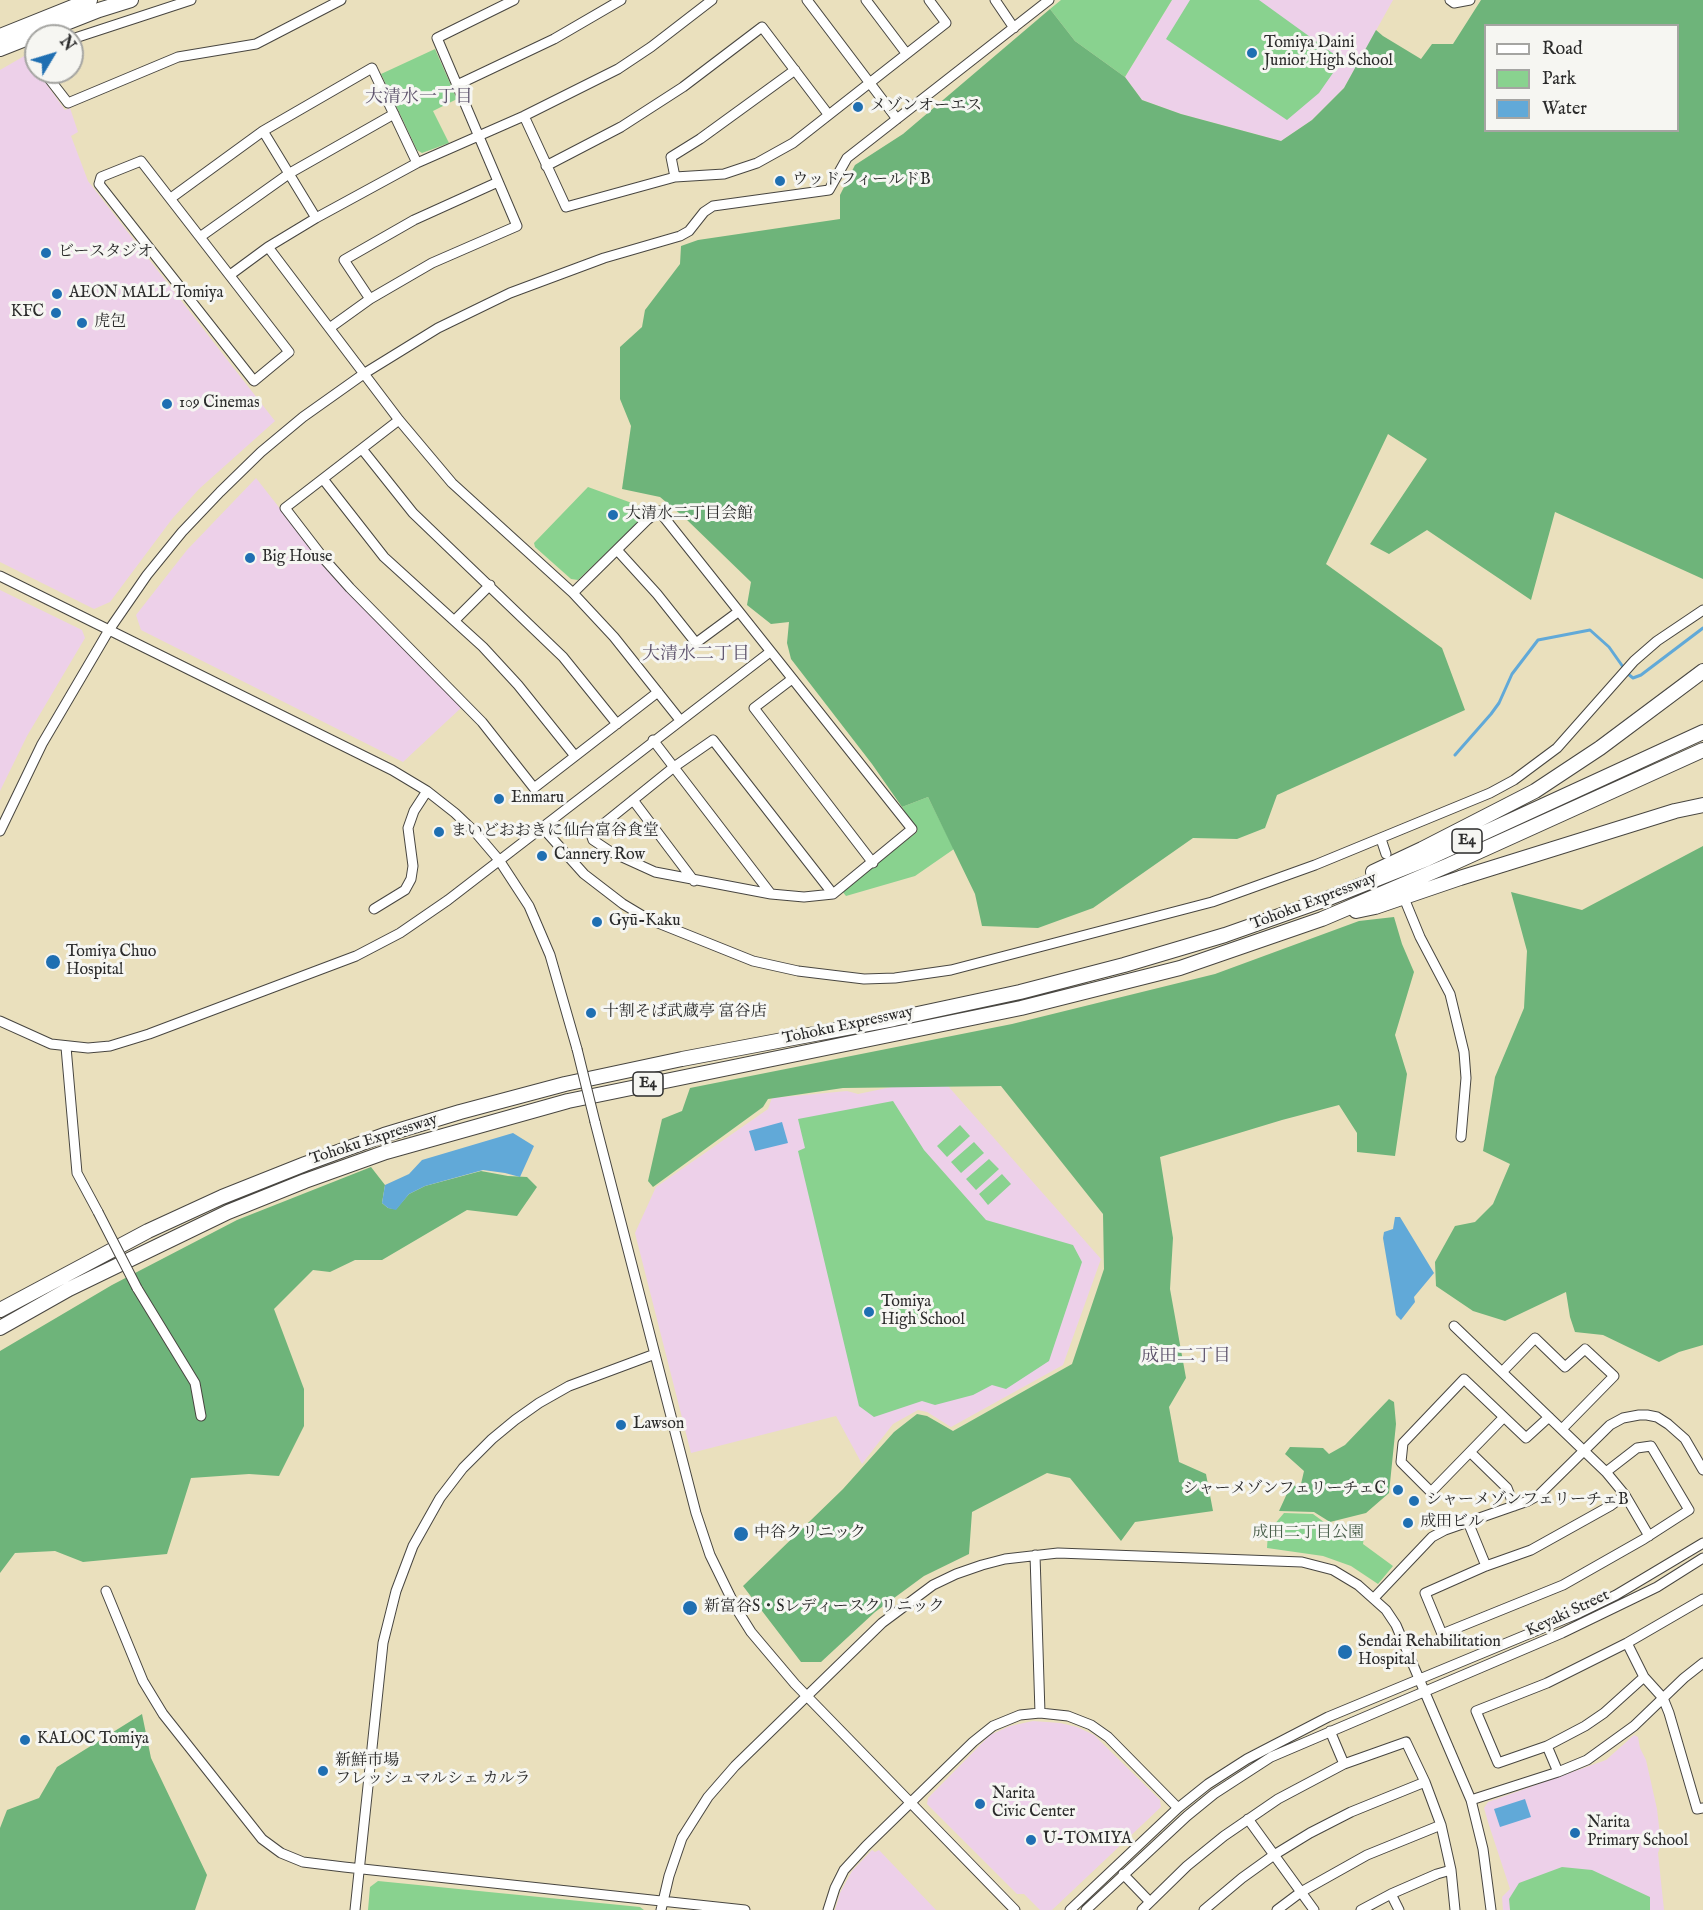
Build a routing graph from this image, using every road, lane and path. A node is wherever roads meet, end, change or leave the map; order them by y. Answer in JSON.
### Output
{"nodes":[{"id":1,"x":90,"y":0,"type":"edge"},
{"id":2,"x":131,"y":0,"type":"edge"},
{"id":3,"x":191,"y":0,"type":"edge"},
{"id":4,"x":341,"y":0,"type":"edge"},
{"id":5,"x":514,"y":0,"type":"edge"},
{"id":6,"x":621,"y":0,"type":"edge"},
{"id":7,"x":712,"y":0,"type":"edge"},
{"id":8,"x":807,"y":0,"type":"edge"},
{"id":9,"x":866,"y":0,"type":"edge"},
{"id":10,"x":929,"y":0,"type":"edge"},
{"id":11,"x":996,"y":0,"type":"edge"},
{"id":12,"x":1048,"y":0,"type":"edge"},
{"id":13,"x":1450,"y":0,"type":"edge"},
{"id":14,"x":1470,"y":0,"type":"edge"},
{"id":15,"x":63,"y":24,"type":"edge"},
{"id":16,"x":1014,"y":28,"type":"junction"},
{"id":17,"x":84,"y":35,"type":"edge"},
{"id":18,"x":0,"y":36,"type":"edge"},
{"id":19,"x":24,"y":39,"type":"edge"},
{"id":20,"x":0,"y":50,"type":"edge"},
{"id":21,"x":906,"y":53,"type":"junction"},
{"id":22,"x":795,"y":70,"type":"junction"},
{"id":23,"x":868,"y":83,"type":"junction"},
{"id":24,"x":53,"y":84,"type":"edge"},
{"id":25,"x":457,"y":85,"type":"junction"},
{"id":26,"x":394,"y":114,"type":"junction"},
{"id":27,"x":828,"y":114,"type":"junction"},
{"id":28,"x":524,"y":116,"type":"junction"},
{"id":29,"x":897,"y":119,"type":"junction"},
{"id":30,"x":263,"y":131,"type":"junction"},
{"id":31,"x":478,"y":137,"type":"junction"},
{"id":32,"x":417,"y":163,"type":"junction"},
{"id":33,"x":546,"y":166,"type":"junction"},
{"id":34,"x":290,"y":173,"type":"junction"},
{"id":35,"x":675,"y":177,"type":"junction"},
{"id":36,"x":498,"y":182,"type":"junction"},
{"id":37,"x":171,"y":198,"type":"junction"},
{"id":38,"x":316,"y":218,"type":"junction"},
{"id":39,"x":200,"y":237,"type":"junction"},
{"id":40,"x":268,"y":247,"type":"junction"},
{"id":41,"x":230,"y":274,"type":"junction"},
{"id":42,"x":370,"y":299,"type":"junction"},
{"id":43,"x":331,"y":327,"type":"junction"},
{"id":44,"x":365,"y":373,"type":"junction"},
{"id":45,"x":399,"y":420,"type":"junction"},
{"id":46,"x":362,"y":449,"type":"junction"},
{"id":47,"x":323,"y":479,"type":"junction"},
{"id":48,"x":617,"y":550,"type":"junction"},
{"id":49,"x":0,"y":576,"type":"edge"},
{"id":50,"x":490,"y":585,"type":"junction"},
{"id":51,"x":573,"y":593,"type":"junction"},
{"id":52,"x":1703,"y":610,"type":"edge"},
{"id":53,"x":738,"y":612,"type":"junction"},
{"id":54,"x":455,"y":620,"type":"junction"},
{"id":55,"x":109,"y":630,"type":"junction"},
{"id":56,"x":770,"y":652,"type":"junction"},
{"id":57,"x":1703,"y":672,"type":"edge"},
{"id":58,"x":792,"y":679,"type":"junction"},
{"id":59,"x":658,"y":692,"type":"junction"},
{"id":60,"x":680,"y":720,"type":"junction"},
{"id":61,"x":616,"y":724,"type":"junction"},
{"id":62,"x":1703,"y":732,"type":"edge"},
{"id":63,"x":653,"y":740,"type":"junction"},
{"id":64,"x":1703,"y":750,"type":"edge"},
{"id":65,"x":575,"y":756,"type":"junction"},
{"id":66,"x":674,"y":767,"type":"junction"},
{"id":67,"x":427,"y":791,"type":"junction"},
{"id":68,"x":633,"y":800,"type":"junction"},
{"id":69,"x":1703,"y":805,"type":"edge"},
{"id":70,"x":542,"y":827,"type":"junction"},
{"id":71,"x":0,"y":831,"type":"edge"},
{"id":72,"x":1381,"y":839,"type":"junction"},
{"id":73,"x":1386,"y":854,"type":"dead end"},
{"id":74,"x":499,"y":860,"type":"junction"},
{"id":75,"x":873,"y":863,"type":"junction"},
{"id":76,"x":694,"y":881,"type":"junction"},
{"id":77,"x":771,"y":894,"type":"junction"},
{"id":78,"x":833,"y":894,"type":"junction"},
{"id":79,"x":1406,"y":903,"type":"dead end"},
{"id":80,"x":374,"y":909,"type":"dead end"},
{"id":81,"x":1322,"y":919,"type":"junction"},
{"id":82,"x":1225,"y":935,"type":"junction"},
{"id":83,"x":0,"y":1021,"type":"edge"},
{"id":84,"x":66,"y":1047,"type":"junction"},
{"id":85,"x":1461,"y":1137,"type":"dead end"},
{"id":86,"x":0,"y":1310,"type":"edge"},
{"id":87,"x":1454,"y":1326,"type":"dead end"},
{"id":88,"x":0,"y":1328,"type":"edge"},
{"id":89,"x":655,"y":1354,"type":"junction"},
{"id":90,"x":1502,"y":1372,"type":"junction"},
{"id":91,"x":201,"y":1416,"type":"dead end"},
{"id":92,"x":1504,"y":1417,"type":"junction"},
{"id":93,"x":1549,"y":1417,"type":"junction"},
{"id":94,"x":1562,"y":1430,"type":"junction"},
{"id":95,"x":1584,"y":1451,"type":"junction"},
{"id":96,"x":1470,"y":1452,"type":"junction"},
{"id":97,"x":1703,"y":1470,"type":"edge"},
{"id":98,"x":1606,"y":1472,"type":"junction"},
{"id":99,"x":1625,"y":1495,"type":"junction"},
{"id":100,"x":1514,"y":1506,"type":"junction"},
{"id":101,"x":1468,"y":1521,"type":"junction"},
{"id":102,"x":1649,"y":1536,"type":"junction"},
{"id":103,"x":1703,"y":1543,"type":"edge"},
{"id":104,"x":1035,"y":1555,"type":"junction"},
{"id":105,"x":1703,"y":1558,"type":"edge"},
{"id":106,"x":1486,"y":1566,"type":"junction"},
{"id":107,"x":106,"y":1591,"type":"dead end"},
{"id":108,"x":1374,"y":1598,"type":"junction"},
{"id":109,"x":1703,"y":1599,"type":"edge"},
{"id":110,"x":1627,"y":1643,"type":"junction"},
{"id":111,"x":1703,"y":1663,"type":"edge"},
{"id":112,"x":1644,"y":1677,"type":"junction"},
{"id":113,"x":1420,"y":1680,"type":"junction"},
{"id":114,"x":1425,"y":1691,"type":"junction"},
{"id":115,"x":806,"y":1696,"type":"junction"},
{"id":116,"x":1663,"y":1698,"type":"junction"},
{"id":117,"x":1040,"y":1713,"type":"junction"},
{"id":118,"x":1330,"y":1731,"type":"junction"},
{"id":119,"x":1547,"y":1746,"type":"junction"},
{"id":120,"x":1344,"y":1764,"type":"junction"},
{"id":121,"x":1557,"y":1772,"type":"junction"},
{"id":122,"x":1425,"y":1782,"type":"junction"},
{"id":123,"x":1471,"y":1800,"type":"junction"},
{"id":124,"x":909,"y":1803,"type":"junction"},
{"id":125,"x":1178,"y":1808,"type":"junction"},
{"id":126,"x":1703,"y":1808,"type":"edge"},
{"id":127,"x":1248,"y":1819,"type":"junction"},
{"id":128,"x":1441,"y":1825,"type":"junction"},
{"id":129,"x":1274,"y":1855,"type":"junction"},
{"id":130,"x":360,"y":1869,"type":"junction"},
{"id":131,"x":1451,"y":1870,"type":"junction"},
{"id":132,"x":1124,"y":1874,"type":"junction"},
{"id":133,"x":1301,"y":1892,"type":"junction"},
{"id":134,"x":1391,"y":1894,"type":"junction"},
{"id":135,"x":1150,"y":1902,"type":"junction"},
{"id":136,"x":662,"y":1905,"type":"edge"},
{"id":137,"x":355,"y":1910,"type":"edge"},
{"id":138,"x":745,"y":1910,"type":"edge"},
{"id":139,"x":828,"y":1910,"type":"edge"},
{"id":140,"x":1015,"y":1910,"type":"edge"},
{"id":141,"x":1070,"y":1910,"type":"edge"},
{"id":142,"x":1086,"y":1910,"type":"edge"},
{"id":143,"x":1142,"y":1910,"type":"edge"},
{"id":144,"x":1204,"y":1910,"type":"edge"},
{"id":145,"x":1277,"y":1910,"type":"edge"},
{"id":146,"x":1314,"y":1910,"type":"edge"},
{"id":147,"x":1361,"y":1910,"type":"edge"},
{"id":148,"x":1399,"y":1910,"type":"edge"},
{"id":149,"x":1455,"y":1910,"type":"edge"},
{"id":150,"x":1491,"y":1910,"type":"edge"}],
"edges":[{"from":1,"to":18,"type":"highway"},
{"from":2,"to":15,"type":"highway"},
{"from":3,"to":17,"type":"street"},
{"from":4,"to":24,"type":"street"},
{"from":5,"to":25,"type":"street"},
{"from":6,"to":25,"type":"street"},
{"from":7,"to":28,"type":"street"},
{"from":8,"to":23,"type":"street"},
{"from":9,"to":21,"type":"street"},
{"from":10,"to":21,"type":"street"},
{"from":11,"to":16,"type":"street"},
{"from":12,"to":16,"type":"street"},
{"from":13,"to":14,"type":"street"},
{"from":16,"to":29,"type":"street"},
{"from":19,"to":20,"type":"highway"},
{"from":21,"to":23,"type":"street"},
{"from":22,"to":27,"type":"street"},
{"from":22,"to":33,"type":"street"},
{"from":22,"to":35,"type":"street"},
{"from":23,"to":27,"type":"street"},
{"from":23,"to":29,"type":"street"},
{"from":25,"to":31,"type":"street"},
{"from":26,"to":30,"type":"street"},
{"from":26,"to":32,"type":"street"},
{"from":26,"to":34,"type":"street"},
{"from":27,"to":35,"type":"street"},
{"from":28,"to":31,"type":"street"},
{"from":28,"to":33,"type":"street"},
{"from":29,"to":44,"type":"street"},
{"from":30,"to":34,"type":"street"},
{"from":30,"to":37,"type":"street"},
{"from":31,"to":32,"type":"street"},
{"from":31,"to":36,"type":"street"},
{"from":32,"to":38,"type":"street"},
{"from":33,"to":35,"type":"street"},
{"from":34,"to":38,"type":"street"},
{"from":34,"to":39,"type":"street"},
{"from":36,"to":42,"type":"street"},
{"from":36,"to":42,"type":"street"},
{"from":37,"to":39,"type":"street"},
{"from":37,"to":41,"type":"street"},
{"from":38,"to":40,"type":"street"},
{"from":39,"to":41,"type":"street"},
{"from":40,"to":41,"type":"street"},
{"from":40,"to":43,"type":"street"},
{"from":42,"to":43,"type":"street"},
{"from":43,"to":44,"type":"street"},
{"from":44,"to":45,"type":"street"},
{"from":44,"to":55,"type":"street"},
{"from":45,"to":46,"type":"street"},
{"from":45,"to":51,"type":"street"},
{"from":46,"to":47,"type":"street"},
{"from":46,"to":50,"type":"street"},
{"from":47,"to":54,"type":"street"},
{"from":47,"to":65,"type":"street"},
{"from":48,"to":51,"type":"street"},
{"from":48,"to":53,"type":"street"},
{"from":48,"to":53,"type":"street"},
{"from":49,"to":55,"type":"street"},
{"from":50,"to":54,"type":"street"},
{"from":50,"to":61,"type":"street"},
{"from":51,"to":59,"type":"street"},
{"from":52,"to":72,"type":"street"},
{"from":53,"to":56,"type":"street"},
{"from":54,"to":65,"type":"street"},
{"from":55,"to":67,"type":"street"},
{"from":55,"to":71,"type":"street"},
{"from":56,"to":58,"type":"street"},
{"from":56,"to":60,"type":"street"},
{"from":57,"to":82,"type":"highway"},
{"from":58,"to":75,"type":"street"},
{"from":58,"to":75,"type":"street"},
{"from":59,"to":60,"type":"street"},
{"from":59,"to":61,"type":"street"},
{"from":60,"to":63,"type":"street"},
{"from":61,"to":65,"type":"street"},
{"from":62,"to":82,"type":"highway","name":"Tohoku Expressway","number":"E4"},
{"from":63,"to":66,"type":"street"},
{"from":63,"to":70,"type":"street"},
{"from":64,"to":81,"type":"highway","name":"Tohoku Expressway","number":"E4"},
{"from":66,"to":68,"type":"street"},
{"from":66,"to":77,"type":"street"},
{"from":66,"to":78,"type":"street"},
{"from":67,"to":74,"type":"street"},
{"from":67,"to":80,"type":"street"},
{"from":68,"to":76,"type":"street"},
{"from":68,"to":76,"type":"street"},
{"from":69,"to":81,"type":"highway"},
{"from":70,"to":72,"type":"street"},
{"from":70,"to":74,"type":"street"},
{"from":72,"to":73,"type":"street"},
{"from":74,"to":84,"type":"street"},
{"from":74,"to":89,"type":"street","bridge":true},
{"from":75,"to":78,"type":"street"},
{"from":76,"to":77,"type":"street"},
{"from":77,"to":78,"type":"street"},
{"from":79,"to":85,"type":"street"},
{"from":81,"to":88,"type":"highway","name":"Tohoku Expressway","number":"E4"},
{"from":82,"to":86,"type":"highway","name":"Tohoku Expressway","number":"E4"},
{"from":83,"to":84,"type":"street"},
{"from":84,"to":91,"type":"street","bridge":true},
{"from":87,"to":90,"type":"street"},
{"from":89,"to":115,"type":"street"},
{"from":89,"to":130,"type":"street"},
{"from":90,"to":93,"type":"street"},
{"from":90,"to":94,"type":"street"},
{"from":92,"to":93,"type":"street"},
{"from":92,"to":96,"type":"street"},
{"from":92,"to":96,"type":"street"},
{"from":93,"to":94,"type":"street"},
{"from":94,"to":95,"type":"street"},
{"from":95,"to":97,"type":"street"},
{"from":95,"to":98,"type":"street"},
{"from":95,"to":100,"type":"street"},
{"from":96,"to":100,"type":"street"},
{"from":98,"to":99,"type":"street"},
{"from":98,"to":102,"type":"street"},
{"from":99,"to":102,"type":"street"},
{"from":99,"to":106,"type":"street"},
{"from":100,"to":101,"type":"street"},
{"from":101,"to":106,"type":"street"},
{"from":101,"to":108,"type":"street"},
{"from":102,"to":106,"type":"street"},
{"from":103,"to":113,"type":"street"},
{"from":104,"to":108,"type":"street"},
{"from":104,"to":115,"type":"street"},
{"from":104,"to":117,"type":"street"},
{"from":105,"to":114,"type":"street","name":"Keyaki Street"},
{"from":107,"to":130,"type":"street"},
{"from":108,"to":113,"type":"street"},
{"from":109,"to":110,"type":"street"},
{"from":110,"to":112,"type":"street"},
{"from":110,"to":119,"type":"street"},
{"from":111,"to":116,"type":"street"},
{"from":112,"to":116,"type":"street"},
{"from":112,"to":119,"type":"street"},
{"from":113,"to":114,"type":"street"},
{"from":113,"to":125,"type":"street"},
{"from":114,"to":118,"type":"street","name":"Keyaki Street"},
{"from":114,"to":123,"type":"street"},
{"from":115,"to":124,"type":"street"},
{"from":115,"to":136,"type":"street"},
{"from":116,"to":121,"type":"street"},
{"from":116,"to":126,"type":"street"},
{"from":117,"to":124,"type":"street"},
{"from":117,"to":125,"type":"street"},
{"from":118,"to":120,"type":"street"},
{"from":118,"to":132,"type":"street","name":"Keyaki Street"},
{"from":119,"to":121,"type":"street"},
{"from":120,"to":122,"type":"street"},
{"from":120,"to":127,"type":"street"},
{"from":121,"to":123,"type":"street"},
{"from":122,"to":128,"type":"street"},
{"from":122,"to":129,"type":"street"},
{"from":123,"to":150,"type":"street"},
{"from":124,"to":139,"type":"street"},
{"from":124,"to":140,"type":"street"},
{"from":125,"to":141,"type":"street"},
{"from":127,"to":129,"type":"street"},
{"from":127,"to":135,"type":"street"},
{"from":128,"to":131,"type":"street"},
{"from":128,"to":133,"type":"street"},
{"from":129,"to":133,"type":"street"},
{"from":129,"to":144,"type":"street"},
{"from":130,"to":136,"type":"street"},
{"from":130,"to":137,"type":"street"},
{"from":131,"to":134,"type":"street"},
{"from":131,"to":149,"type":"street"},
{"from":132,"to":135,"type":"street"},
{"from":132,"to":142,"type":"street","name":"Keyaki Street"},
{"from":133,"to":145,"type":"street"},
{"from":133,"to":146,"type":"street"},
{"from":134,"to":147,"type":"street"},
{"from":134,"to":148,"type":"street"},
{"from":135,"to":143,"type":"street"},
{"from":136,"to":138,"type":"street"}]}
